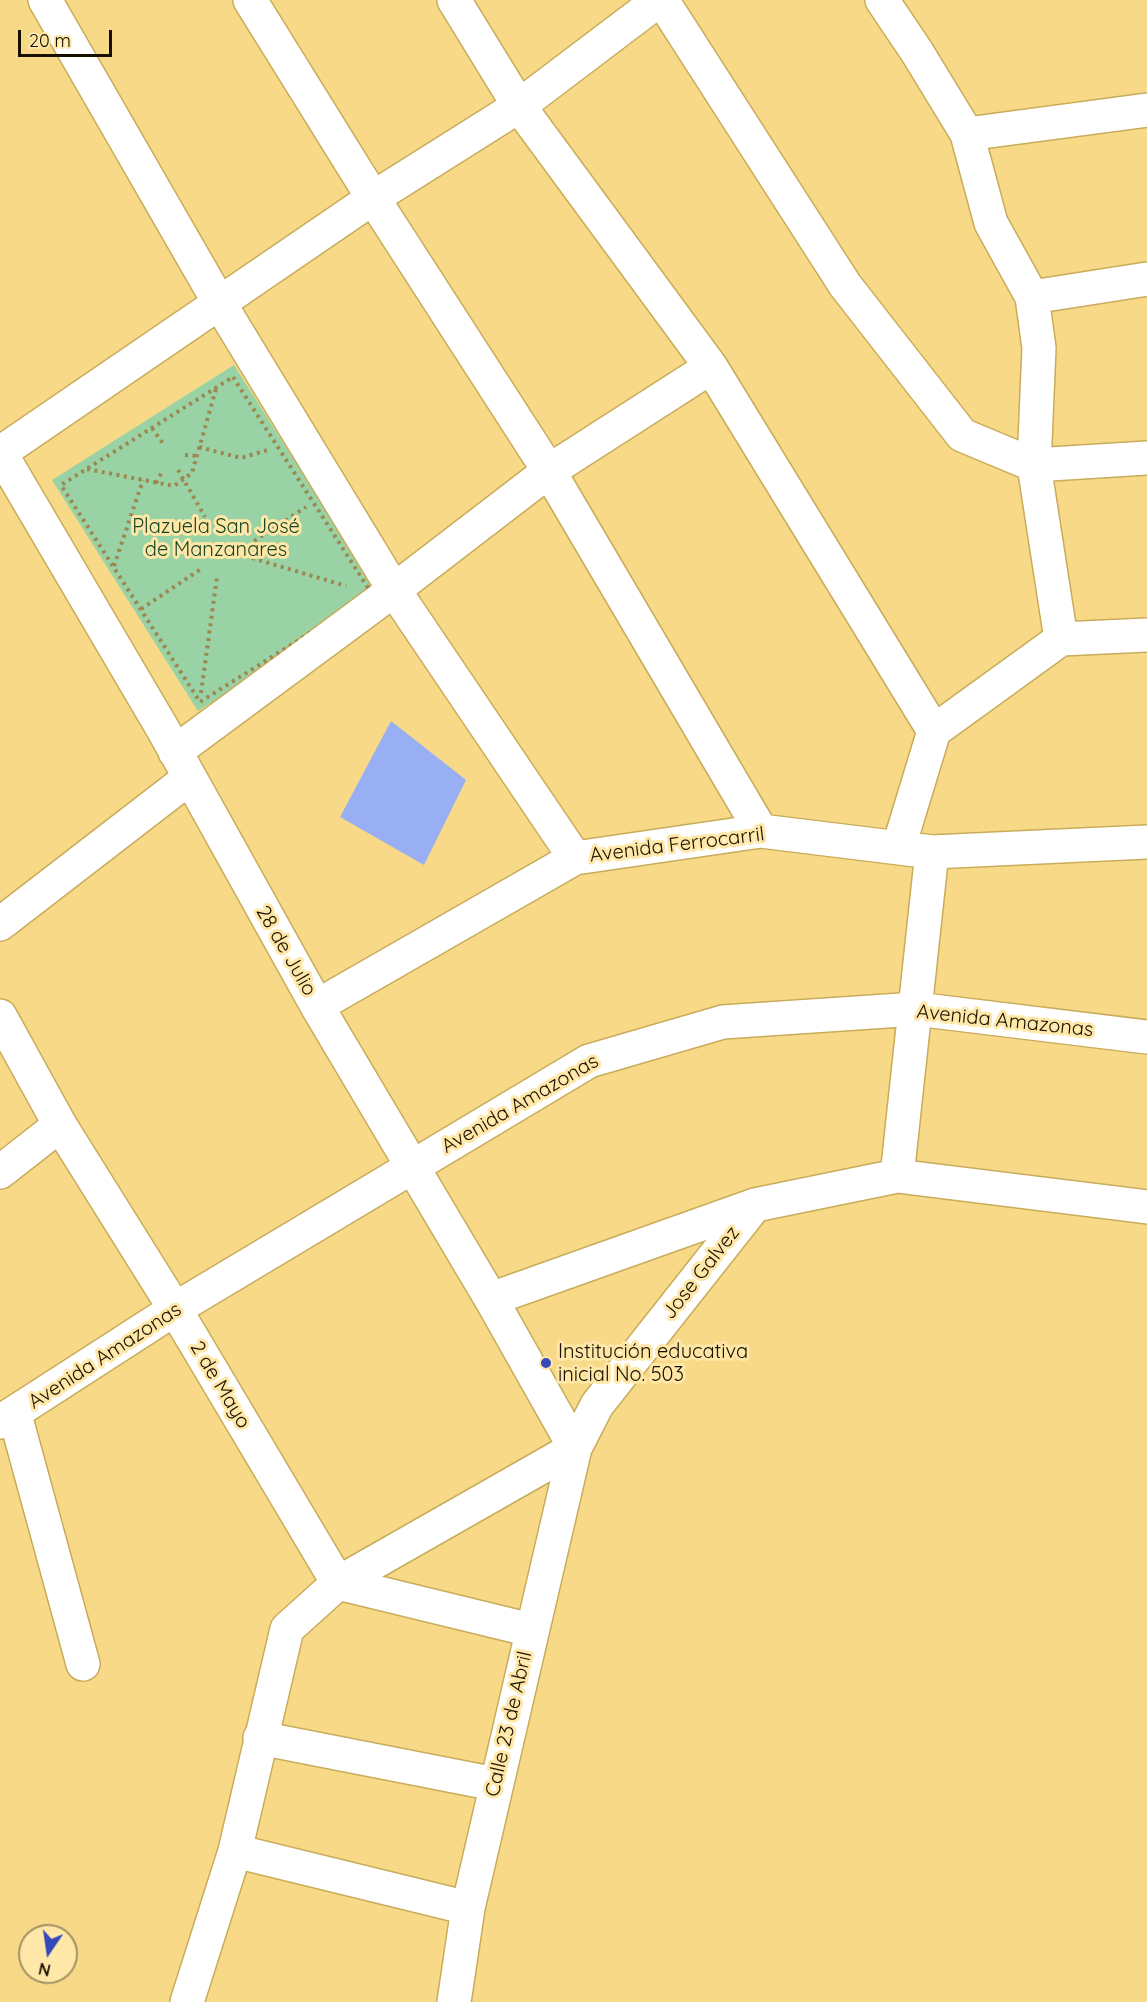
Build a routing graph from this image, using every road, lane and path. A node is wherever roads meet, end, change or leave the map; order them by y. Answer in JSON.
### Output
{"nodes":[{"id":1,"x":45,"y":0,"type":"edge"},
{"id":2,"x":250,"y":0,"type":"edge"},
{"id":3,"x":454,"y":0,"type":"edge"},
{"id":4,"x":661,"y":0,"type":"edge"},
{"id":5,"x":882,"y":0,"type":"edge"},
{"id":6,"x":519,"y":106,"type":"junction"},
{"id":7,"x":1147,"y":110,"type":"edge"},
{"id":8,"x":967,"y":134,"type":"junction"},
{"id":9,"x":373,"y":198,"type":"junction"},
{"id":10,"x":1147,"y":279,"type":"edge"},
{"id":11,"x":1032,"y":297,"type":"junction"},
{"id":12,"x":220,"y":304,"type":"junction"},
{"id":13,"x":711,"y":367,"type":"junction"},
{"id":14,"x":216,"y":388,"type":"junction"},
{"id":15,"x":152,"y":428,"type":"junction"},
{"id":16,"x":164,"y":445,"type":"dead end"},
{"id":17,"x":199,"y":447,"type":"junction"},
{"id":18,"x":278,"y":447,"type":"junction"},
{"id":19,"x":0,"y":452,"type":"edge"},
{"id":20,"x":185,"y":454,"type":"dead end"},
{"id":21,"x":196,"y":456,"type":"junction"},
{"id":22,"x":1147,"y":458,"type":"edge"},
{"id":23,"x":1034,"y":465,"type":"junction"},
{"id":24,"x":87,"y":469,"type":"junction"},
{"id":25,"x":163,"y":470,"type":"dead end"},
{"id":26,"x":178,"y":470,"type":"dead end"},
{"id":27,"x":549,"y":471,"type":"junction"},
{"id":28,"x":184,"y":479,"type":"junction"},
{"id":29,"x":143,"y":480,"type":"junction"},
{"id":30,"x":156,"y":483,"type":"junction"},
{"id":31,"x":313,"y":502,"type":"junction"},
{"id":32,"x":205,"y":517,"type":"dead end"},
{"id":33,"x":254,"y":541,"type":"dead end"},
{"id":34,"x":252,"y":558,"type":"dead end"},
{"id":35,"x":113,"y":566,"type":"junction"},
{"id":36,"x":201,"y":569,"type":"dead end"},
{"id":37,"x":217,"y":578,"type":"dead end"},
{"id":38,"x":350,"y":587,"type":"dead end"},
{"id":39,"x":379,"y":589,"type":"junction"},
{"id":40,"x":141,"y":609,"type":"junction"},
{"id":41,"x":1147,"y":635,"type":"edge"},
{"id":42,"x":1061,"y":639,"type":"junction"},
{"id":43,"x":200,"y":702,"type":"junction"},
{"id":44,"x":934,"y":731,"type":"junction"},
{"id":45,"x":176,"y":754,"type":"junction"},
{"id":46,"x":761,"y":831,"type":"junction"},
{"id":47,"x":1147,"y":842,"type":"edge"},
{"id":48,"x":899,"y":846,"type":"junction"},
{"id":49,"x":932,"y":852,"type":"junction"},
{"id":50,"x":575,"y":858,"type":"junction"},
{"id":51,"x":0,"y":924,"type":"edge"},
{"id":52,"x":317,"y":1006,"type":"junction"},
{"id":53,"x":916,"y":1009,"type":"junction"},
{"id":54,"x":0,"y":1016,"type":"edge"},
{"id":55,"x":1147,"y":1037,"type":"edge"},
{"id":56,"x":60,"y":1125,"type":"junction"},
{"id":57,"x":411,"y":1167,"type":"junction"},
{"id":58,"x":0,"y":1172,"type":"edge"},
{"id":59,"x":897,"y":1176,"type":"junction"},
{"id":60,"x":755,"y":1205,"type":"junction"},
{"id":61,"x":1147,"y":1207,"type":"edge"},
{"id":62,"x":491,"y":1299,"type":"junction"},
{"id":63,"x":175,"y":1309,"type":"junction"},
{"id":64,"x":7,"y":1419,"type":"edge"},
{"id":65,"x":574,"y":1448,"type":"junction"},
{"id":66,"x":338,"y":1583,"type":"junction"},
{"id":67,"x":531,"y":1630,"type":"junction"},
{"id":68,"x":83,"y":1664,"type":"dead end"},
{"id":69,"x":260,"y":1738,"type":"junction"},
{"id":70,"x":495,"y":1785,"type":"junction"},
{"id":71,"x":235,"y":1851,"type":"junction"},
{"id":72,"x":468,"y":1908,"type":"junction"},
{"id":73,"x":187,"y":2002,"type":"edge"},
{"id":74,"x":454,"y":2002,"type":"edge"}],
"edges":[{"from":1,"to":12,"type":"street"},
{"from":2,"to":9,"type":"street"},
{"from":3,"to":6,"type":"street"},
{"from":4,"to":6,"type":"street"},
{"from":4,"to":23,"type":"street"},
{"from":5,"to":8,"type":"street"},
{"from":6,"to":9,"type":"street"},
{"from":6,"to":13,"type":"street"},
{"from":7,"to":8,"type":"street"},
{"from":8,"to":11,"type":"street"},
{"from":9,"to":12,"type":"street"},
{"from":9,"to":27,"type":"street"},
{"from":10,"to":11,"type":"street"},
{"from":11,"to":23,"type":"street"},
{"from":12,"to":19,"type":"street"},
{"from":12,"to":39,"type":"street"},
{"from":13,"to":27,"type":"street"},
{"from":13,"to":44,"type":"street"},
{"from":14,"to":15,"type":"path"},
{"from":14,"to":17,"type":"path"},
{"from":14,"to":18,"type":"path"},
{"from":15,"to":16,"type":"path"},
{"from":15,"to":24,"type":"path"},
{"from":17,"to":18,"type":"path"},
{"from":17,"to":21,"type":"path"},
{"from":18,"to":31,"type":"path"},
{"from":19,"to":45,"type":"street","name":"28 de Julio"},
{"from":20,"to":21,"type":"path"},
{"from":21,"to":28,"type":"path"},
{"from":22,"to":23,"type":"street"},
{"from":23,"to":42,"type":"street"},
{"from":24,"to":29,"type":"path"},
{"from":24,"to":35,"type":"path"},
{"from":25,"to":30,"type":"path"},
{"from":26,"to":28,"type":"path"},
{"from":27,"to":39,"type":"street"},
{"from":27,"to":46,"type":"street"},
{"from":28,"to":30,"type":"path"},
{"from":28,"to":32,"type":"path"},
{"from":29,"to":30,"type":"path"},
{"from":29,"to":35,"type":"path"},
{"from":31,"to":33,"type":"path"},
{"from":31,"to":39,"type":"path"},
{"from":34,"to":38,"type":"path"},
{"from":35,"to":40,"type":"path"},
{"from":36,"to":40,"type":"path"},
{"from":37,"to":43,"type":"path"},
{"from":39,"to":43,"type":"path"},
{"from":39,"to":45,"type":"street"},
{"from":39,"to":50,"type":"street"},
{"from":40,"to":43,"type":"path"},
{"from":41,"to":42,"type":"street"},
{"from":42,"to":44,"type":"street"},
{"from":43,"to":45,"type":"path"},
{"from":44,"to":48,"type":"street"},
{"from":45,"to":51,"type":"street"},
{"from":45,"to":52,"type":"street","name":"28 de Julio"},
{"from":46,"to":48,"type":"street","name":"Avenida Ferrocarril"},
{"from":46,"to":50,"type":"street","name":"Avenida Ferrocarril"},
{"from":47,"to":49,"type":"street","name":"Avenida Ferrocarril"},
{"from":48,"to":49,"type":"street","name":"Avenida Ferrocarril"},
{"from":49,"to":53,"type":"street"},
{"from":50,"to":52,"type":"street","name":"Avenida Ferrocarril"},
{"from":52,"to":57,"type":"street","name":"28 de Julio"},
{"from":53,"to":55,"type":"street","name":"Avenida Amazonas"},
{"from":53,"to":57,"type":"street","name":"Avenida Amazonas"},
{"from":53,"to":59,"type":"street"},
{"from":54,"to":56,"type":"street","name":"2 de Mayo"},
{"from":56,"to":58,"type":"street"},
{"from":56,"to":63,"type":"street","name":"2 de Mayo"},
{"from":57,"to":62,"type":"street","name":"28 de Julio"},
{"from":57,"to":63,"type":"street","name":"Avenida Amazonas"},
{"from":59,"to":60,"type":"street"},
{"from":59,"to":61,"type":"street"},
{"from":60,"to":62,"type":"street"},
{"from":60,"to":65,"type":"street","name":"Jose Galvez"},
{"from":62,"to":65,"type":"street","name":"28 de Julio"},
{"from":63,"to":64,"type":"street","name":"Avenida Amazonas"},
{"from":63,"to":66,"type":"street","name":"2 de Mayo"},
{"from":64,"to":68,"type":"street"},
{"from":65,"to":66,"type":"street"},
{"from":65,"to":67,"type":"street","name":"Calle 23 de Abril"},
{"from":66,"to":67,"type":"street"},
{"from":66,"to":69,"type":"street"},
{"from":67,"to":70,"type":"street","name":"Calle 23 de Abril"},
{"from":69,"to":70,"type":"street"},
{"from":69,"to":71,"type":"street"},
{"from":70,"to":72,"type":"street","name":"Calle 23 de Abril"},
{"from":71,"to":72,"type":"street"},
{"from":71,"to":73,"type":"street"},
{"from":72,"to":74,"type":"street","name":"Calle 23 de Abril"}]}
